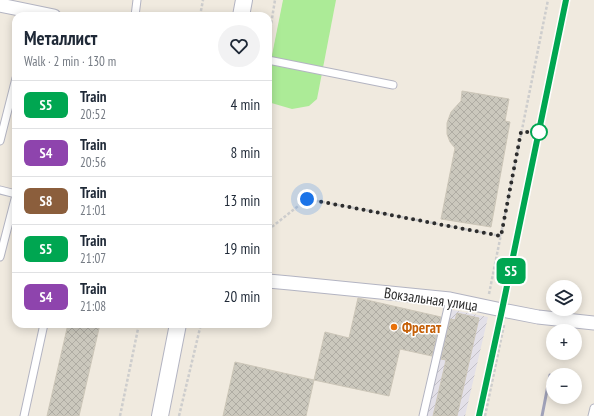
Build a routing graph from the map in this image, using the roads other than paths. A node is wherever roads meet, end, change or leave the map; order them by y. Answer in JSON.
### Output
{"nodes":[{"id":1,"x":138,"y":0,"type":"edge"},
{"id":2,"x":244,"y":0,"type":"edge"},
{"id":3,"x":0,"y":5,"type":"edge"},
{"id":4,"x":25,"y":12,"type":"edge"},
{"id":5,"x":136,"y":12,"type":"edge"},
{"id":6,"x":241,"y":12,"type":"edge"},
{"id":7,"x":272,"y":61,"type":"edge"},
{"id":8,"x":393,"y":85,"type":"dead end"},
{"id":9,"x":12,"y":94,"type":"edge"},
{"id":10,"x":0,"y":142,"type":"edge"},
{"id":11,"x":0,"y":190,"type":"edge"},
{"id":12,"x":12,"y":193,"type":"edge"},
{"id":13,"x":12,"y":210,"type":"edge"},
{"id":14,"x":0,"y":257,"type":"edge"},
{"id":15,"x":272,"y":281,"type":"edge"},
{"id":16,"x":450,"y":299,"type":"junction"},
{"id":17,"x":594,"y":322,"type":"edge"},
{"id":18,"x":43,"y":328,"type":"edge"},
{"id":19,"x":177,"y":328,"type":"edge"},
{"id":20,"x":594,"y":408,"type":"edge"},
{"id":21,"x":24,"y":416,"type":"edge"},
{"id":22,"x":162,"y":416,"type":"edge"},
{"id":23,"x":423,"y":416,"type":"edge"},
{"id":24,"x":592,"y":416,"type":"edge"}],
"edges":[{"from":1,"to":5,"type":"lane"},
{"from":2,"to":6,"type":"street"},
{"from":3,"to":4,"type":"street"},
{"from":7,"to":8,"type":"lane"},
{"from":9,"to":10,"type":"lane"},
{"from":11,"to":12,"type":"lane"},
{"from":13,"to":14,"type":"lane"},
{"from":15,"to":16,"type":"street","name":"Вокзальная улица"},
{"from":16,"to":17,"type":"street","name":"Вокзальная улица"},
{"from":16,"to":23,"type":"lane"},
{"from":18,"to":21,"type":"lane"},
{"from":19,"to":22,"type":"street"},
{"from":20,"to":24,"type":"lane"}]}
